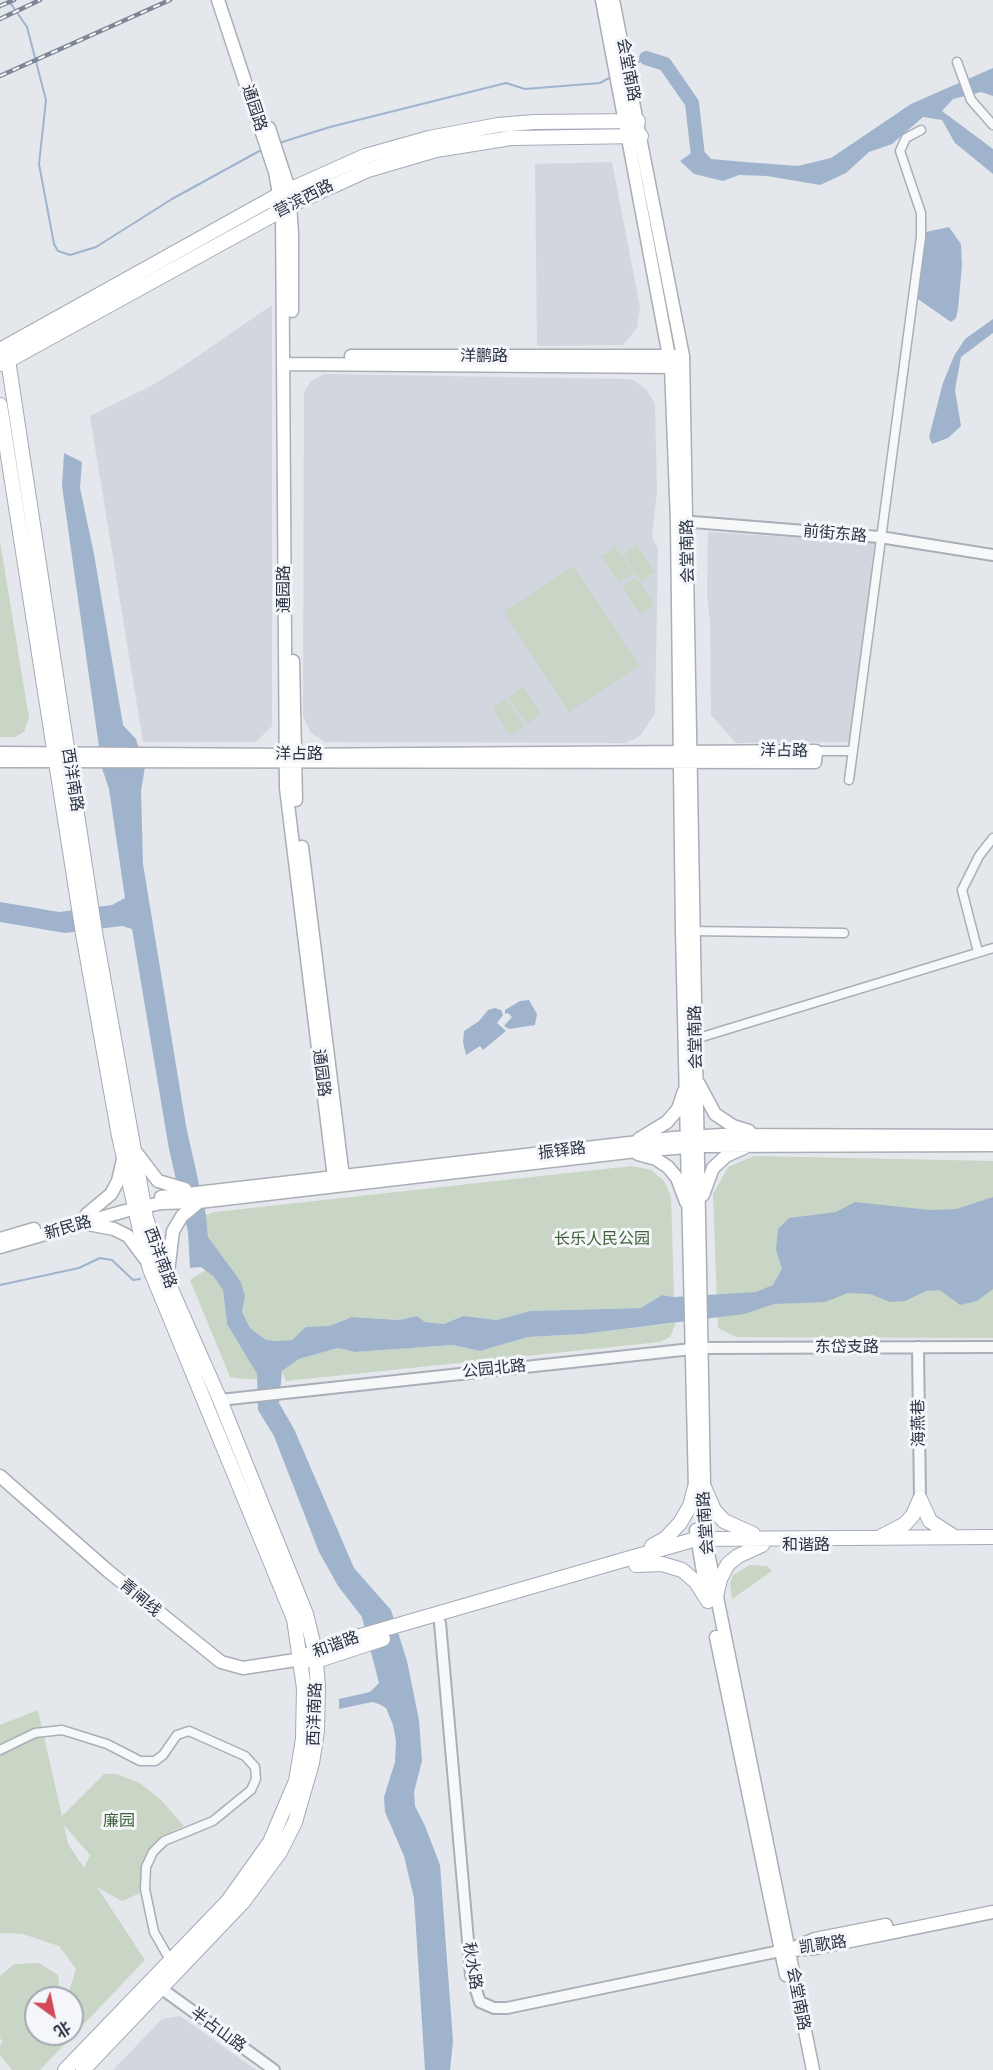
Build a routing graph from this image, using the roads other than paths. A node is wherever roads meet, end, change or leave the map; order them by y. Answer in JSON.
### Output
{"nodes":[{"id":1,"x":218,"y":0,"type":"edge"},
{"id":2,"x":225,"y":0,"type":"edge"},
{"id":3,"x":602,"y":0,"type":"edge"},
{"id":4,"x":613,"y":0,"type":"edge"},
{"id":5,"x":957,"y":62,"type":"dead end"},
{"id":6,"x":631,"y":121,"type":"junction"},
{"id":7,"x":993,"y":124,"type":"edge"},
{"id":8,"x":921,"y":130,"type":"dead end"},
{"id":9,"x":267,"y":136,"type":"junction"},
{"id":10,"x":634,"y":136,"type":"junction"},
{"id":11,"x":284,"y":192,"type":"junction"},
{"id":12,"x":286,"y":207,"type":"junction"},
{"id":13,"x":3,"y":355,"type":"edge"},
{"id":14,"x":289,"y":360,"type":"junction"},
{"id":15,"x":677,"y":361,"type":"junction"},
{"id":16,"x":0,"y":405,"type":"edge"},
{"id":17,"x":682,"y":521,"type":"junction"},
{"id":18,"x":880,"y":537,"type":"junction"},
{"id":19,"x":993,"y":555,"type":"edge"},
{"id":20,"x":816,"y":751,"type":"joint"},
{"id":21,"x":853,"y":751,"type":"junction"},
{"id":22,"x":0,"y":753,"type":"edge"},
{"id":23,"x":686,"y":756,"type":"junction"},
{"id":24,"x":62,"y":758,"type":"junction"},
{"id":25,"x":289,"y":758,"type":"junction"},
{"id":26,"x":0,"y":761,"type":"edge"},
{"id":27,"x":849,"y":780,"type":"dead end"},
{"id":28,"x":993,"y":838,"type":"edge"},
{"id":29,"x":688,"y":931,"type":"junction"},
{"id":30,"x":844,"y":933,"type":"dead end"},
{"id":31,"x":993,"y":948,"type":"edge"},
{"id":32,"x":978,"y":952,"type":"junction"},
{"id":33,"x":690,"y":1040,"type":"junction"},
{"id":34,"x":691,"y":1077,"type":"junction"},
{"id":35,"x":993,"y":1136,"type":"edge"},
{"id":36,"x":765,"y":1140,"type":"junction"},
{"id":37,"x":693,"y":1141,"type":"junction"},
{"id":38,"x":993,"y":1145,"type":"edge"},
{"id":39,"x":628,"y":1148,"type":"junction"},
{"id":40,"x":129,"y":1152,"type":"junction"},
{"id":41,"x":339,"y":1181,"type":"junction"},
{"id":42,"x":199,"y":1197,"type":"junction"},
{"id":43,"x":139,"y":1204,"type":"junction"},
{"id":44,"x":695,"y":1214,"type":"junction"},
{"id":45,"x":86,"y":1218,"type":"junction"},
{"id":46,"x":0,"y":1239,"type":"edge"},
{"id":47,"x":0,"y":1248,"type":"edge"},
{"id":48,"x":150,"y":1269,"type":"junction"},
{"id":49,"x":167,"y":1280,"type":"junction"},
{"id":50,"x":918,"y":1347,"type":"junction"},
{"id":51,"x":993,"y":1347,"type":"edge"},
{"id":52,"x":697,"y":1348,"type":"junction"},
{"id":53,"x":220,"y":1400,"type":"junction"},
{"id":54,"x":0,"y":1476,"type":"edge"},
{"id":55,"x":700,"y":1487,"type":"junction"},
{"id":56,"x":920,"y":1499,"type":"junction"},
{"id":57,"x":879,"y":1537,"type":"junction"},
{"id":58,"x":957,"y":1537,"type":"junction"},
{"id":59,"x":993,"y":1538,"type":"edge"},
{"id":60,"x":763,"y":1541,"type":"junction"},
{"id":61,"x":701,"y":1543,"type":"junction"},
{"id":62,"x":993,"y":1546,"type":"edge"},
{"id":63,"x":633,"y":1561,"type":"junction"},
{"id":64,"x":712,"y":1599,"type":"junction"},
{"id":65,"x":440,"y":1623,"type":"junction"},
{"id":66,"x":399,"y":1630,"type":"junction"},
{"id":67,"x":311,"y":1657,"type":"junction"},
{"id":68,"x":0,"y":1750,"type":"edge"},
{"id":69,"x":993,"y":1904,"type":"edge"},
{"id":70,"x":993,"y":1912,"type":"edge"},
{"id":71,"x":784,"y":1950,"type":"junction"},
{"id":72,"x":170,"y":1960,"type":"junction"},
{"id":73,"x":162,"y":1989,"type":"junction"},
{"id":74,"x":65,"y":2070,"type":"edge"},
{"id":75,"x":83,"y":2070,"type":"edge"},
{"id":76,"x":274,"y":2070,"type":"edge"},
{"id":77,"x":804,"y":2070,"type":"edge"},
{"id":78,"x":813,"y":2070,"type":"edge"}],
"edges":[{"from":1,"to":9,"type":"main road","name":"通园路"},
{"from":2,"to":9,"type":"main road","name":"通园路"},
{"from":3,"to":6,"type":"main road","name":"会堂南路"},
{"from":4,"to":6,"type":"main road","name":"会堂南路"},
{"from":5,"to":7,"type":"street"},
{"from":6,"to":10,"type":"main road","name":"会堂南路"},
{"from":6,"to":11,"type":"main road","name":"营滨西路"},
{"from":8,"to":18,"type":"street"},
{"from":9,"to":11,"type":"main road","name":"通园路"},
{"from":10,"to":12,"type":"main road","name":"营滨西路"},
{"from":10,"to":15,"type":"main road","name":"会堂南路"},
{"from":11,"to":12,"type":"main road","name":"通园路"},
{"from":11,"to":13,"type":"main road","name":"营滨西路"},
{"from":12,"to":13,"type":"main road","name":"营滨西路"},
{"from":12,"to":14,"type":"main road","name":"通园路"},
{"from":13,"to":24,"type":"main road","name":"西洋南路"},
{"from":14,"to":15,"type":"main road","name":"洋鹏路"},
{"from":14,"to":25,"type":"main road","name":"通园路"},
{"from":15,"to":17,"type":"main road","name":"会堂南路"},
{"from":16,"to":24,"type":"main road","name":"西洋南路"},
{"from":17,"to":18,"type":"street","name":"前街东路"},
{"from":17,"to":23,"type":"main road","name":"会堂南路"},
{"from":18,"to":19,"type":"street","name":"前街东路"},
{"from":18,"to":21,"type":"street"},
{"from":20,"to":21,"type":"street"},
{"from":20,"to":23,"type":"main road","name":"洋占路"},
{"from":21,"to":27,"type":"street"},
{"from":22,"to":24,"type":"main road","name":"洋占路"},
{"from":23,"to":25,"type":"main road","name":"洋占路"},
{"from":23,"to":29,"type":"main road","name":"会堂南路"},
{"from":24,"to":25,"type":"main road","name":"洋占路"},
{"from":24,"to":26,"type":"main road","name":"洋占路"},
{"from":24,"to":40,"type":"main road","name":"西洋南路"},
{"from":25,"to":41,"type":"main road","name":"通园路"},
{"from":28,"to":32,"type":"street"},
{"from":29,"to":30,"type":"street"},
{"from":29,"to":33,"type":"main road","name":"会堂南路"},
{"from":31,"to":32,"type":"street"},
{"from":32,"to":33,"type":"street"},
{"from":33,"to":34,"type":"main road","name":"会堂南路"},
{"from":34,"to":36,"type":"main road"},
{"from":34,"to":37,"type":"main road","name":"会堂南路"},
{"from":34,"to":39,"type":"main road"},
{"from":35,"to":36,"type":"main road","name":"振铎路"},
{"from":36,"to":37,"type":"main road","name":"振铎路"},
{"from":36,"to":38,"type":"main road","name":"振铎路"},
{"from":36,"to":44,"type":"main road"},
{"from":37,"to":39,"type":"main road","name":"振铎路"},
{"from":37,"to":44,"type":"main road","name":"会堂南路"},
{"from":39,"to":41,"type":"main road","name":"振铎路"},
{"from":39,"to":44,"type":"main road"},
{"from":40,"to":42,"type":"main road"},
{"from":40,"to":43,"type":"main road","name":"西洋南路"},
{"from":40,"to":45,"type":"main road"},
{"from":41,"to":42,"type":"main road","name":"振铎路"},
{"from":42,"to":43,"type":"main road","name":"振铎路"},
{"from":42,"to":49,"type":"main road"},
{"from":43,"to":45,"type":"main road","name":"新民路"},
{"from":43,"to":48,"type":"main road","name":"西洋南路"},
{"from":43,"to":49,"type":"main road","name":"西洋南路"},
{"from":44,"to":52,"type":"main road","name":"会堂南路"},
{"from":45,"to":46,"type":"main road","name":"新民路"},
{"from":45,"to":47,"type":"main road","name":"新民路"},
{"from":45,"to":48,"type":"main road"},
{"from":48,"to":67,"type":"main road","name":"西洋南路"},
{"from":49,"to":53,"type":"main road","name":"西洋南路"},
{"from":50,"to":51,"type":"street","name":"东岱支路"},
{"from":50,"to":52,"type":"street","name":"东岱支路"},
{"from":50,"to":56,"type":"street","name":"海燕巷"},
{"from":52,"to":53,"type":"street","name":"公园北路"},
{"from":52,"to":55,"type":"main road","name":"会堂南路"},
{"from":53,"to":67,"type":"main road","name":"西洋南路"},
{"from":54,"to":67,"type":"main road","name":"青闸线"},
{"from":55,"to":60,"type":"main road"},
{"from":55,"to":61,"type":"main road","name":"会堂南路"},
{"from":55,"to":63,"type":"main road"},
{"from":56,"to":57,"type":"main road"},
{"from":56,"to":58,"type":"main road"},
{"from":57,"to":58,"type":"main road","name":"和谐路"},
{"from":57,"to":60,"type":"main road","name":"和谐路"},
{"from":58,"to":59,"type":"main road","name":"和谐路"},
{"from":60,"to":61,"type":"main road","name":"和谐路"},
{"from":60,"to":62,"type":"main road","name":"和谐路"},
{"from":60,"to":64,"type":"main road"},
{"from":61,"to":63,"type":"main road","name":"和谐路"},
{"from":61,"to":64,"type":"main road","name":"会堂南路"},
{"from":63,"to":64,"type":"main road"},
{"from":63,"to":65,"type":"main road","name":"和谐路"},
{"from":63,"to":66,"type":"main road","name":"和谐路"},
{"from":64,"to":71,"type":"main road","name":"会堂南路"},
{"from":65,"to":66,"type":"main road","name":"和谐路"},
{"from":65,"to":71,"type":"street","name":"秋水路"},
{"from":66,"to":67,"type":"main road","name":"和谐路"},
{"from":67,"to":72,"type":"main road","name":"西洋南路"},
{"from":67,"to":73,"type":"main road","name":"西洋南路"},
{"from":68,"to":72,"type":"street"},
{"from":69,"to":71,"type":"main road","name":"凯歌路"},
{"from":70,"to":71,"type":"main road","name":"凯歌路"},
{"from":71,"to":77,"type":"main road","name":"会堂南路"},
{"from":71,"to":78,"type":"main road","name":"会堂南路"},
{"from":72,"to":74,"type":"main road","name":"西洋南路"},
{"from":73,"to":75,"type":"main road","name":"西洋南路"},
{"from":73,"to":76,"type":"street","name":"半占山路"}]}
